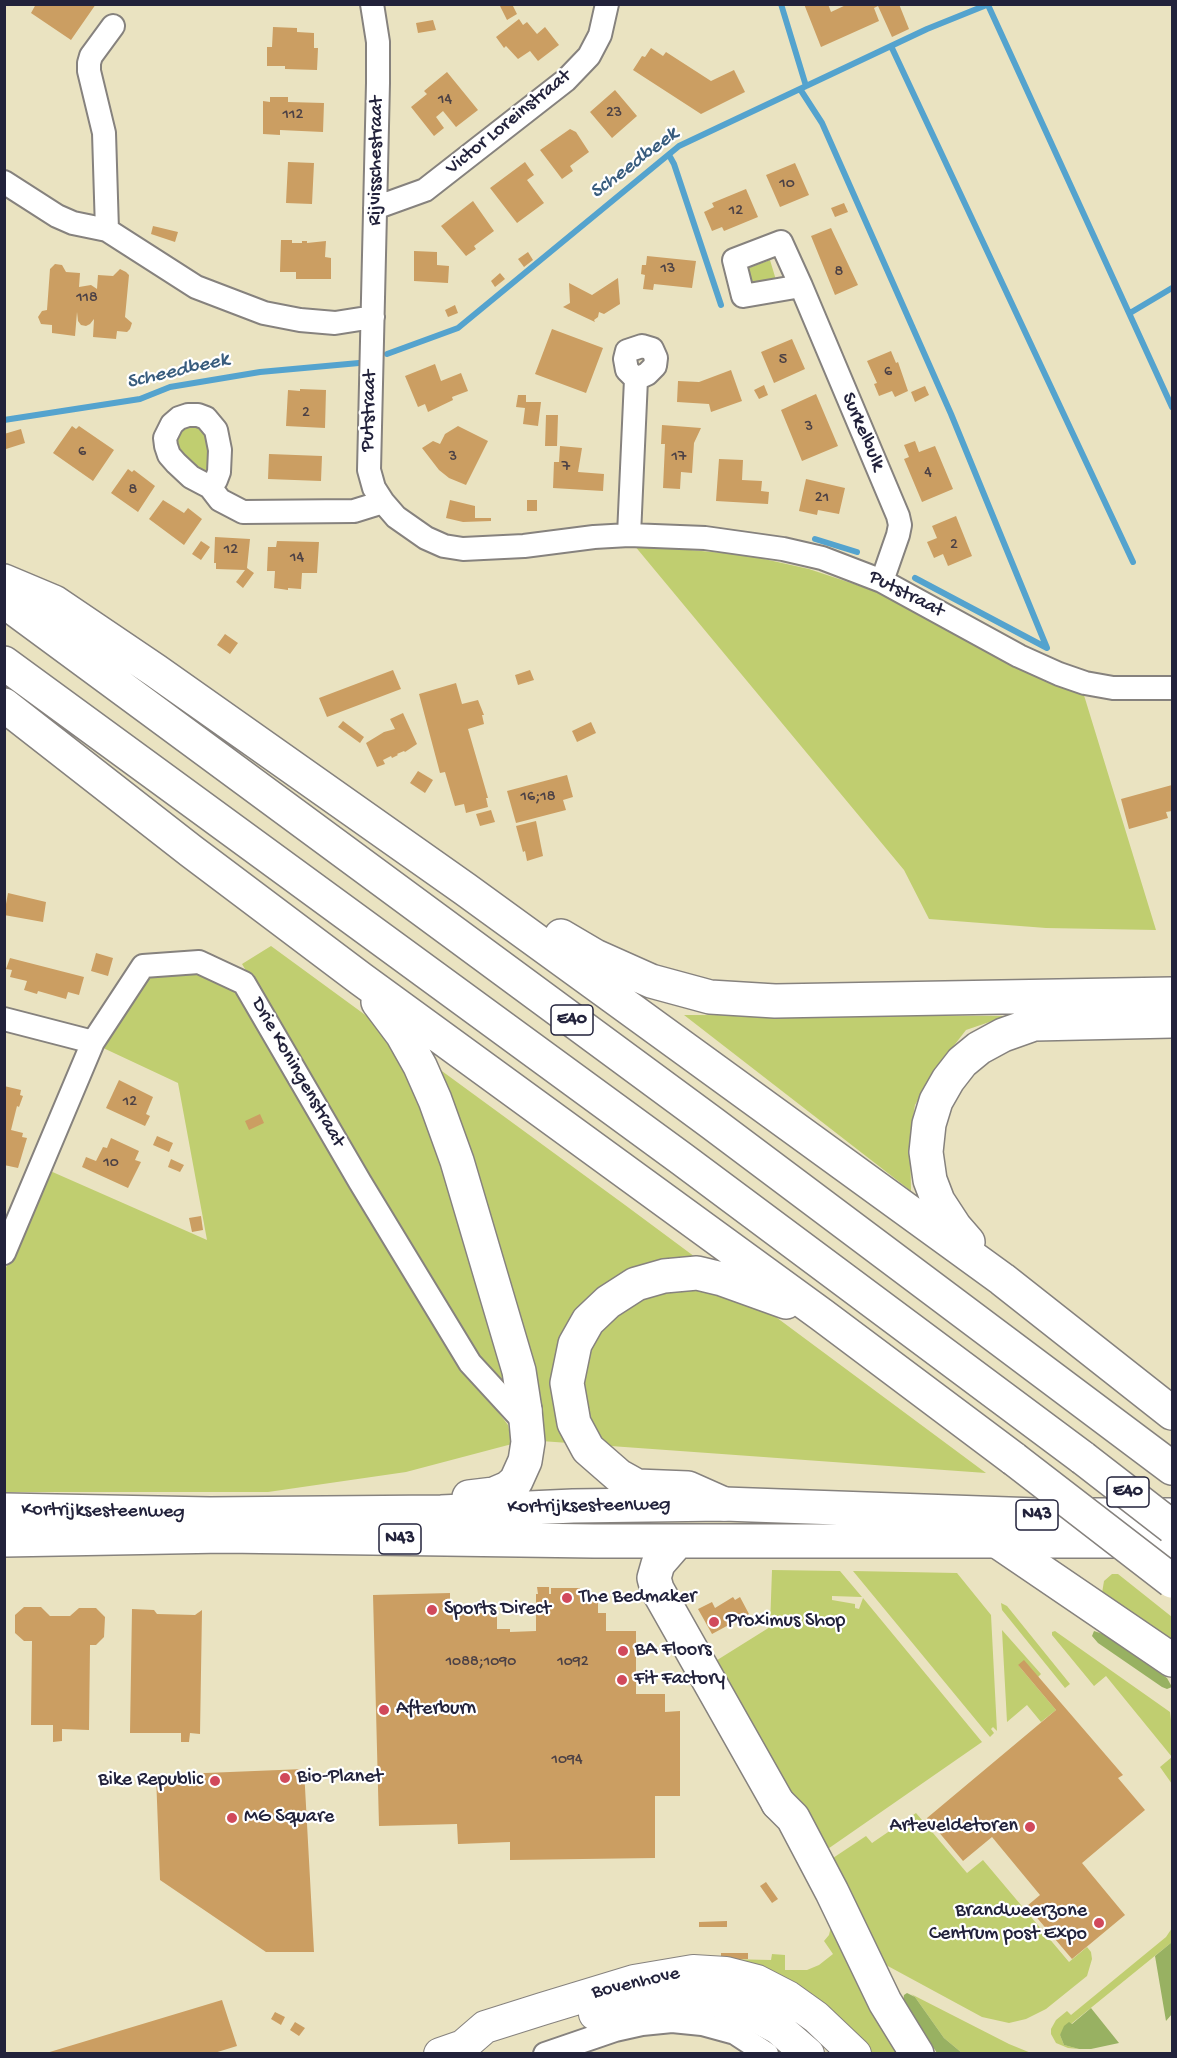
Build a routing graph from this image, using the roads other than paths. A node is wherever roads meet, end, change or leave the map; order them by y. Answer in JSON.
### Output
{"nodes":[{"id":1,"x":372,"y":4,"type":"edge"},
{"id":2,"x":607,"y":4,"type":"edge"},
{"id":3,"x":113,"y":26,"type":"dead end"},
{"id":4,"x":4,"y":182,"type":"edge"},
{"id":5,"x":375,"y":208,"type":"junction"},
{"id":6,"x":107,"y":230,"type":"junction"},
{"id":7,"x":801,"y":286,"type":"dead end"},
{"id":8,"x":373,"y":317,"type":"junction"},
{"id":9,"x":636,"y":379,"type":"dead end"},
{"id":10,"x":210,"y":487,"type":"dead end"},
{"id":11,"x":382,"y":502,"type":"junction"},
{"id":12,"x":629,"y":535,"type":"junction"},
{"id":13,"x":882,"y":580,"type":"junction"},
{"id":14,"x":4,"y":581,"type":"edge"},
{"id":15,"x":4,"y":601,"type":"edge"},
{"id":16,"x":4,"y":663,"type":"edge"},
{"id":17,"x":1173,"y":688,"type":"edge"},
{"id":18,"x":4,"y":705,"type":"edge"},
{"id":19,"x":465,"y":889,"type":"junction"},
{"id":20,"x":361,"y":979,"type":"junction"},
{"id":21,"x":1173,"y":994,"type":"edge"},
{"id":22,"x":4,"y":1019,"type":"edge"},
{"id":23,"x":1173,"y":1021,"type":"edge"},
{"id":24,"x":93,"y":1042,"type":"junction"},
{"id":25,"x":4,"y":1253,"type":"edge"},
{"id":26,"x":1002,"y":1279,"type":"junction"},
{"id":27,"x":822,"y":1315,"type":"junction"},
{"id":28,"x":1173,"y":1413,"type":"edge"},
{"id":29,"x":526,"y":1418,"type":"junction"},
{"id":30,"x":1173,"y":1468,"type":"edge"},
{"id":31,"x":724,"y":1504,"type":"junction"},
{"id":32,"x":4,"y":1510,"type":"edge"},
{"id":33,"x":441,"y":1512,"type":"junction"},
{"id":34,"x":1173,"y":1515,"type":"edge"},
{"id":35,"x":1173,"y":1527,"type":"edge"},
{"id":36,"x":4,"y":1540,"type":"edge"},
{"id":37,"x":678,"y":1541,"type":"junction"},
{"id":38,"x":997,"y":1541,"type":"junction"},
{"id":39,"x":1173,"y":1541,"type":"edge"},
{"id":40,"x":1173,"y":1581,"type":"edge"},
{"id":41,"x":1173,"y":1660,"type":"edge"},
{"id":42,"x":460,"y":2051,"type":"edge"},
{"id":43,"x":545,"y":2054,"type":"edge"},
{"id":44,"x":767,"y":2054,"type":"edge"},
{"id":45,"x":808,"y":2054,"type":"edge"},
{"id":46,"x":855,"y":2054,"type":"edge"},
{"id":47,"x":917,"y":2054,"type":"edge"}],
"edges":[{"from":1,"to":5,"type":"street","name":"Rijvisschestraat"},
{"from":2,"to":5,"type":"street","name":"Victor Loreinstraat"},
{"from":3,"to":6,"type":"street"},
{"from":4,"to":6,"type":"street"},
{"from":5,"to":8,"type":"street","name":"Rijvisschestraat"},
{"from":6,"to":8,"type":"street"},
{"from":7,"to":13,"type":"street","name":"Surkelbulk"},
{"from":8,"to":11,"type":"street","name":"Putstraat"},
{"from":9,"to":12,"type":"street"},
{"from":10,"to":11,"type":"street"},
{"from":11,"to":12,"type":"street","name":"Putstraat"},
{"from":12,"to":13,"type":"street","name":"Putstraat"},
{"from":13,"to":17,"type":"street","name":"Putstraat"},
{"from":14,"to":19,"type":"main road"},
{"from":15,"to":30,"type":"main road","number":"E40"},
{"from":16,"to":35,"type":"main road","number":"E40","bridge":true},
{"from":18,"to":20,"type":"main road"},
{"from":19,"to":21,"type":"main road"},
{"from":19,"to":26,"type":"main road"},
{"from":20,"to":27,"type":"main road"},
{"from":20,"to":29,"type":"main road"},
{"from":22,"to":24,"type":"street"},
{"from":23,"to":26,"type":"main road"},
{"from":24,"to":25,"type":"street","name":"Drie Koningenstraat"},
{"from":24,"to":29,"type":"street","name":"Drie Koningenstraat"},
{"from":26,"to":28,"type":"main road"},
{"from":27,"to":31,"type":"main road"},
{"from":27,"to":40,"type":"main road","bridge":true},
{"from":29,"to":33,"type":"main road"},
{"from":31,"to":33,"type":"main road","name":"Kortrijksesteenweg","number":"N43"},
{"from":31,"to":34,"type":"main road","name":"Kortrijksesteenweg","number":"N43"},
{"from":32,"to":33,"type":"main road","name":"Kortrijksesteenweg","number":"N43"},
{"from":36,"to":37,"type":"main road","name":"Kortrijksesteenweg","number":"N43"},
{"from":37,"to":38,"type":"main road","name":"Kortrijksesteenweg","number":"N43"},
{"from":37,"to":47,"type":"main road"},
{"from":38,"to":39,"type":"main road","name":"Kortrijksesteenweg","number":"N43"},
{"from":38,"to":41,"type":"main road"},
{"from":42,"to":45,"type":"street"},
{"from":42,"to":46,"type":"street","name":"Bovenhove"},
{"from":43,"to":44,"type":"street"}]}
